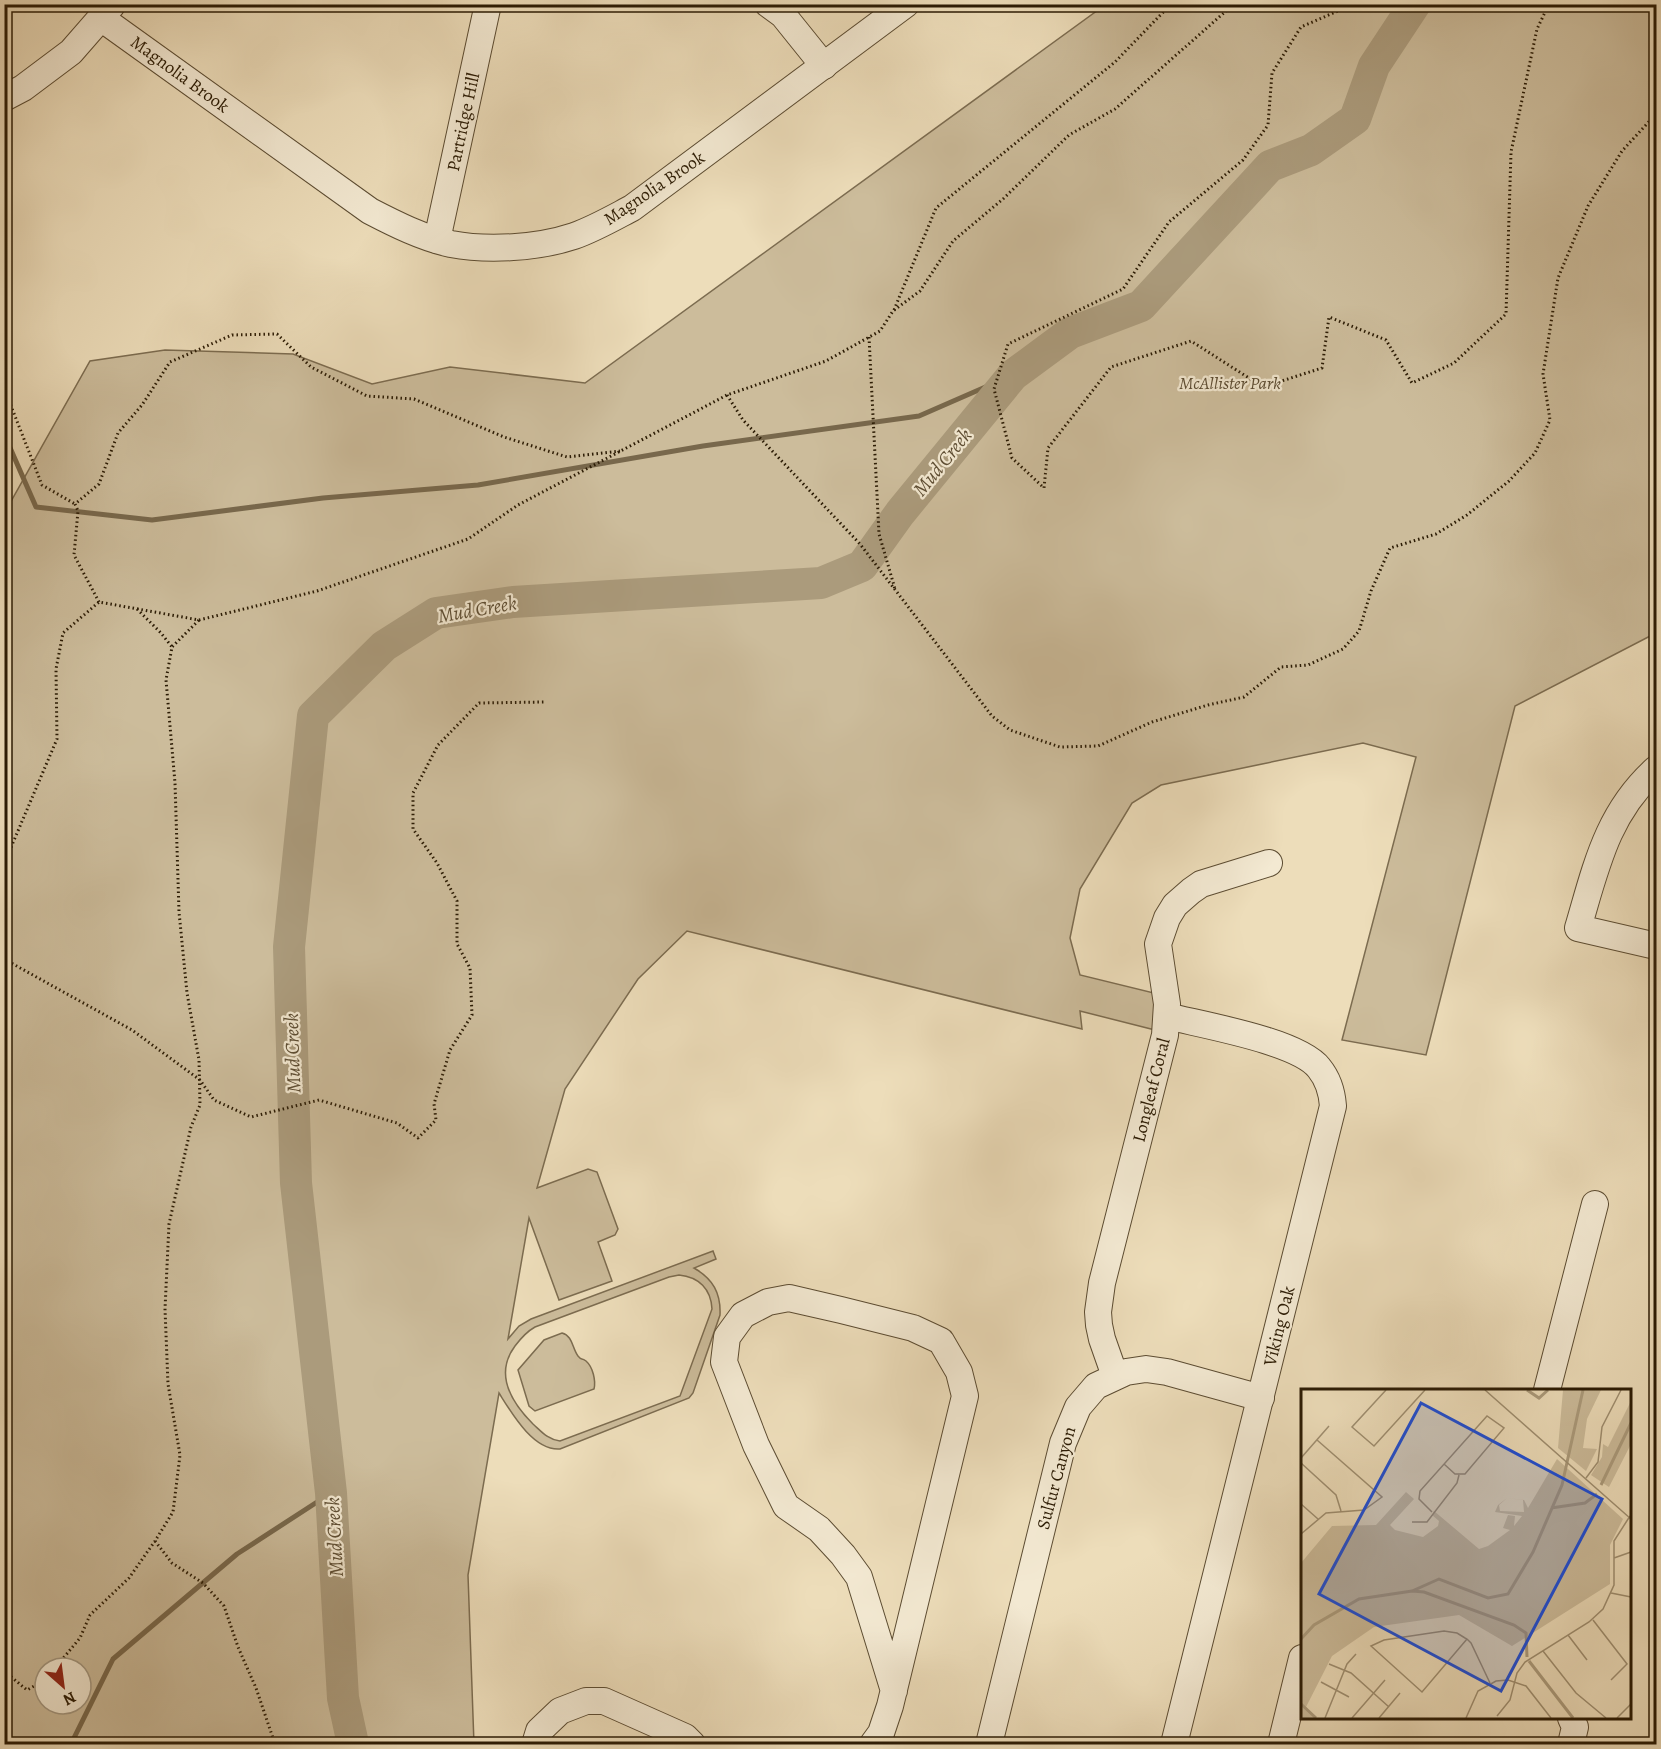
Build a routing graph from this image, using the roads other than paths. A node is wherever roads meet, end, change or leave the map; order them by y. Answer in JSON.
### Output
{"nodes":[{"id":1,"x":488,"y":4,"type":"edge"},
{"id":2,"x":768,"y":4,"type":"edge"},
{"id":3,"x":906,"y":4,"type":"edge"},
{"id":4,"x":107,"y":11,"type":"edge"},
{"id":5,"x":824,"y":66,"type":"junction"},
{"id":6,"x":4,"y":98,"type":"edge"},
{"id":7,"x":437,"y":240,"type":"junction"},
{"id":8,"x":1656,"y":769,"type":"edge"},
{"id":9,"x":1269,"y":863,"type":"dead end"},
{"id":10,"x":1656,"y":946,"type":"edge"},
{"id":11,"x":1167,"y":1016,"type":"junction"},
{"id":12,"x":1595,"y":1204,"type":"dead end"},
{"id":13,"x":1115,"y":1376,"type":"junction"},
{"id":14,"x":1547,"y":1389,"type":"edge"},
{"id":15,"x":1261,"y":1398,"type":"junction"},
{"id":16,"x":1301,"y":1662,"type":"edge"},
{"id":17,"x":894,"y":1691,"type":"junction"},
{"id":18,"x":1571,"y":1719,"type":"edge"},
{"id":19,"x":535,"y":1744,"type":"edge"},
{"id":20,"x":692,"y":1744,"type":"edge"},
{"id":21,"x":873,"y":1744,"type":"edge"},
{"id":22,"x":989,"y":1744,"type":"edge"},
{"id":23,"x":1174,"y":1744,"type":"edge"},
{"id":24,"x":1281,"y":1744,"type":"edge"},
{"id":25,"x":1571,"y":1744,"type":"edge"}],
"edges":[{"from":1,"to":7,"type":"street","name":"Partridge Hill"},
{"from":2,"to":5,"type":"street"},
{"from":3,"to":5,"type":"street","name":"Magnolia Brook"},
{"from":4,"to":6,"type":"street"},
{"from":4,"to":7,"type":"street","name":"Magnolia Brook"},
{"from":5,"to":7,"type":"street","name":"Magnolia Brook"},
{"from":8,"to":10,"type":"street"},
{"from":9,"to":11,"type":"street","name":"Longleaf Coral"},
{"from":11,"to":13,"type":"street","name":"Longleaf Coral"},
{"from":11,"to":15,"type":"street","name":"Viking Oak"},
{"from":12,"to":14,"type":"street"},
{"from":13,"to":15,"type":"street","name":"Sulfur Canyon"},
{"from":13,"to":22,"type":"street","name":"Sulfur Canyon"},
{"from":15,"to":23,"type":"street","name":"Viking Oak"},
{"from":16,"to":24,"type":"street"},
{"from":17,"to":17,"type":"street"},
{"from":17,"to":21,"type":"street"},
{"from":18,"to":25,"type":"street"},
{"from":19,"to":20,"type":"street"}]}
